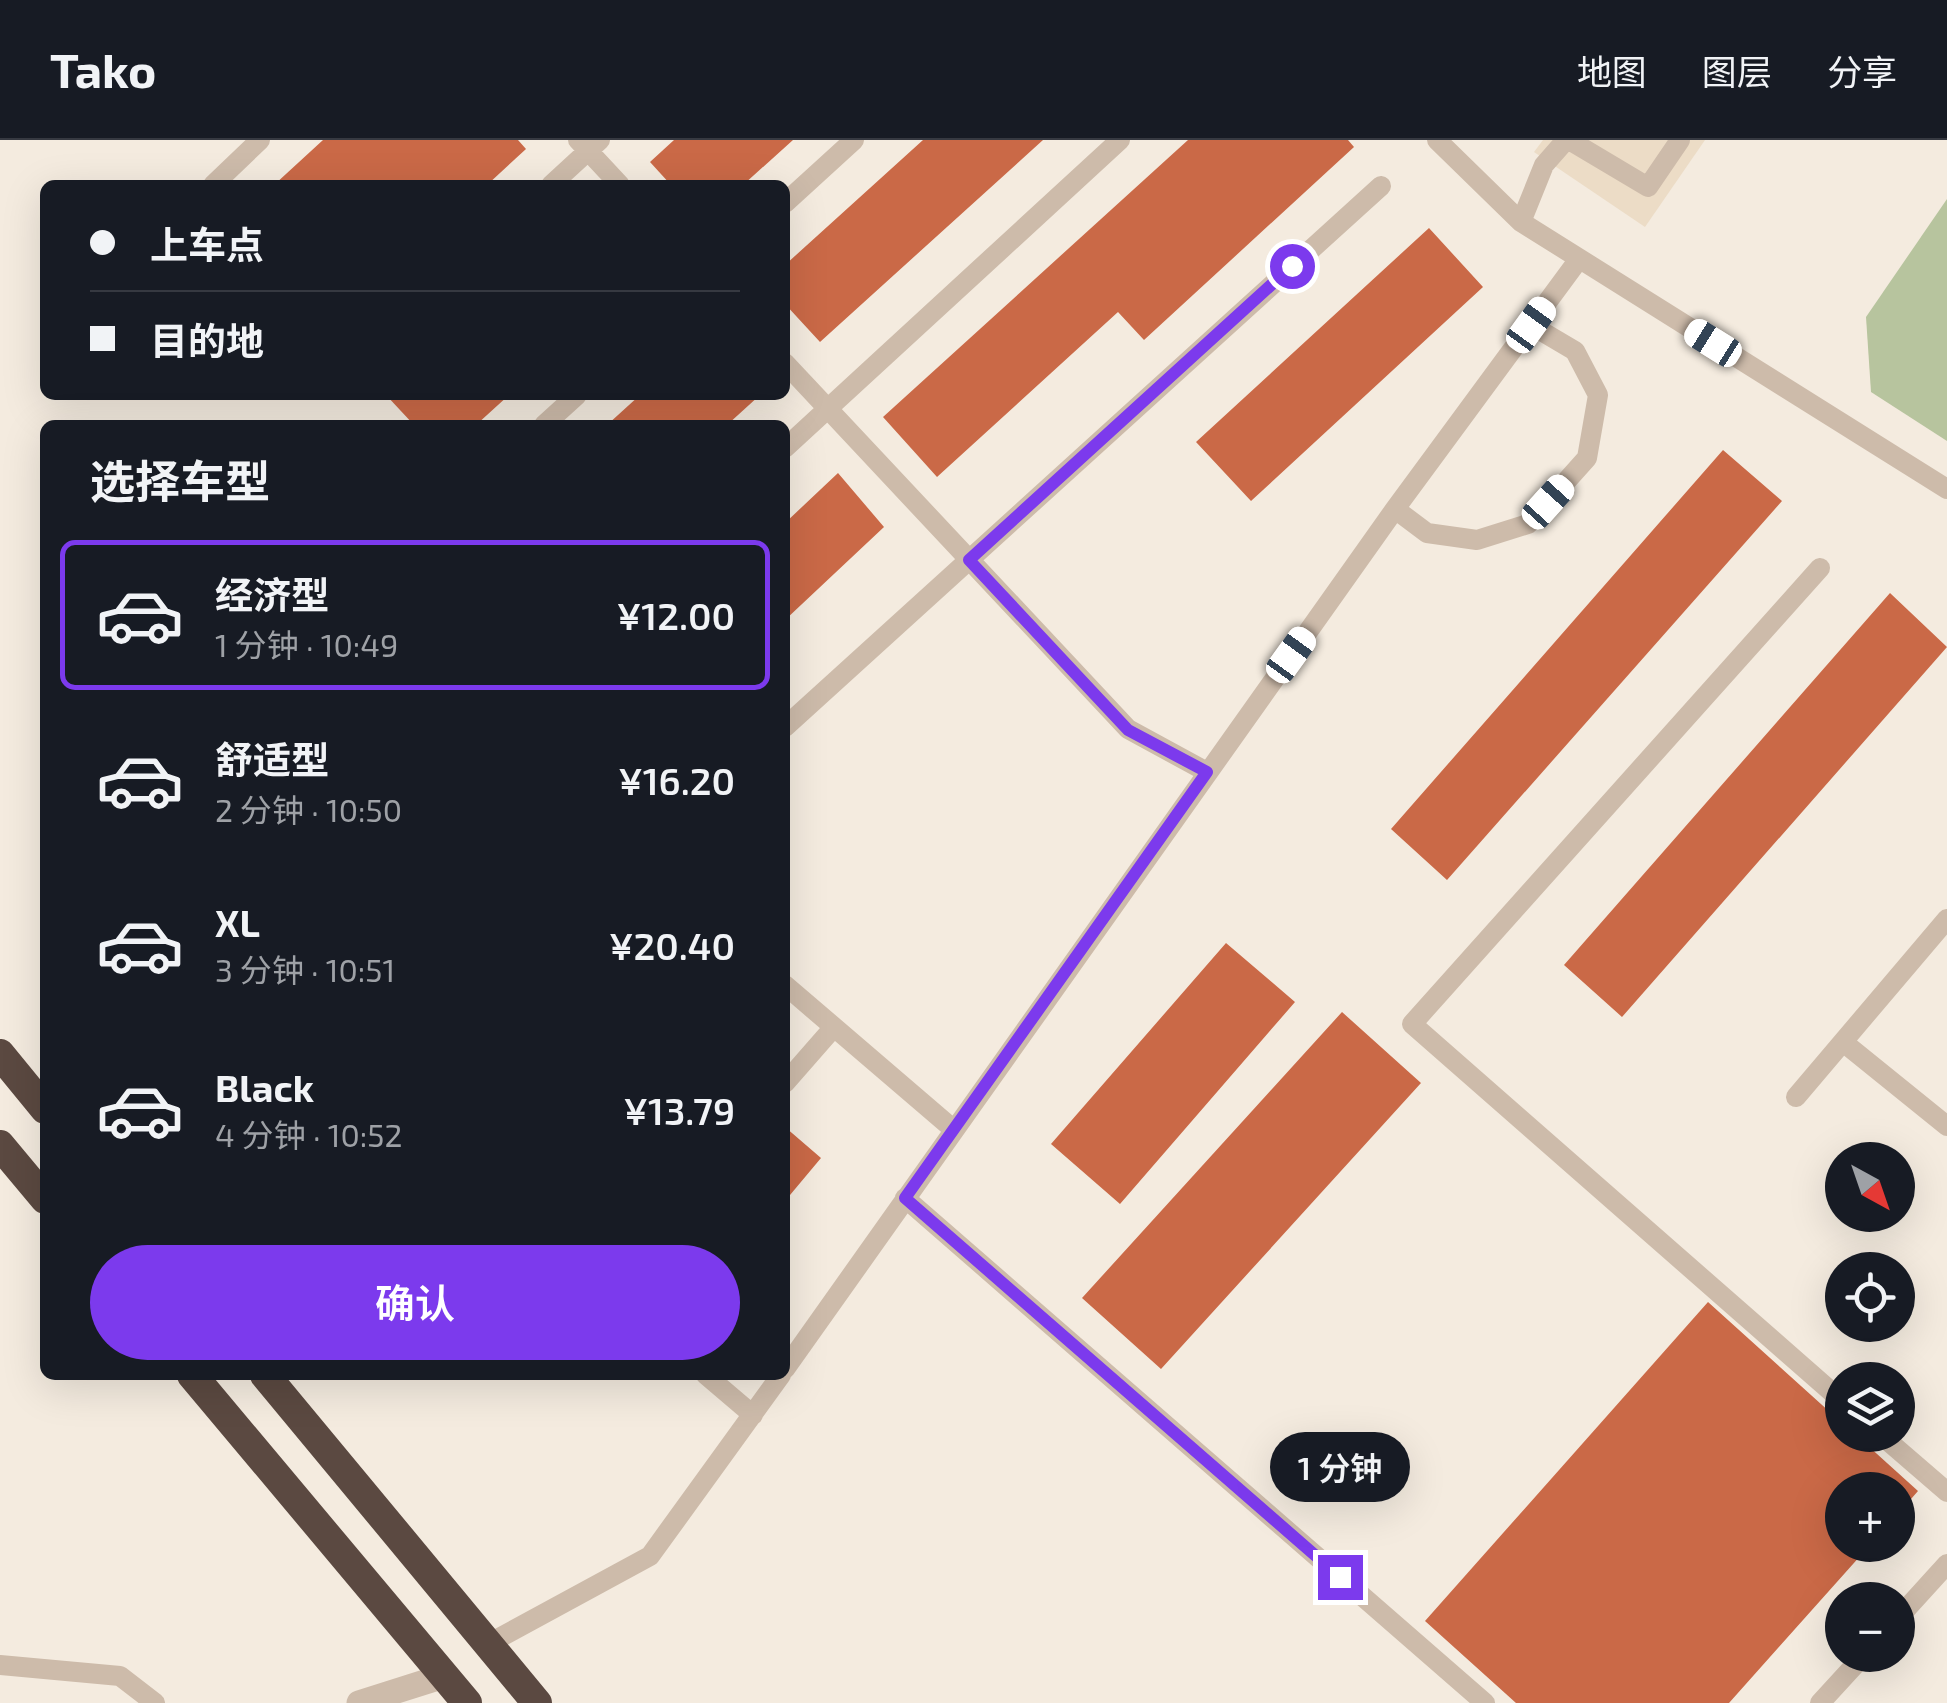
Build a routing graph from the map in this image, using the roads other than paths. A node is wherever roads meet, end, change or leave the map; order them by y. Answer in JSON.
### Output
{"nodes":[{"id":1,"x":260,"y":140,"type":"edge"},
{"id":2,"x":854,"y":140,"type":"edge"},
{"id":3,"x":1120,"y":140,"type":"edge"},
{"id":4,"x":1437,"y":140,"type":"edge"},
{"id":5,"x":1568,"y":140,"type":"edge"},
{"id":6,"x":1680,"y":140,"type":"edge"},
{"id":7,"x":589,"y":144,"type":"edge"},
{"id":8,"x":218,"y":180,"type":"edge"},
{"id":9,"x":556,"y":180,"type":"edge"},
{"id":10,"x":616,"y":180,"type":"edge"},
{"id":11,"x":1380,"y":186,"type":"dead end"},
{"id":12,"x":790,"y":198,"type":"edge"},
{"id":13,"x":1521,"y":222,"type":"junction"},
{"id":14,"x":1579,"y":259,"type":"junction"},
{"id":15,"x":1531,"y":325,"type":"junction"},
{"id":16,"x":790,"y":367,"type":"edge"},
{"id":17,"x":572,"y":400,"type":"edge"},
{"id":18,"x":828,"y":408,"type":"junction"},
{"id":19,"x":550,"y":420,"type":"edge"},
{"id":20,"x":790,"y":443,"type":"edge"},
{"id":21,"x":1947,"y":489,"type":"edge"},
{"id":22,"x":1395,"y":509,"type":"junction"},
{"id":23,"x":969,"y":560,"type":"junction"},
{"id":24,"x":1820,"y":568,"type":"dead end"},
{"id":25,"x":790,"y":722,"type":"edge"},
{"id":26,"x":1207,"y":772,"type":"junction"},
{"id":27,"x":1947,"y":919,"type":"edge"},
{"id":28,"x":790,"y":989,"type":"edge"},
{"id":29,"x":834,"y":1026,"type":"junction"},
{"id":30,"x":1842,"y":1042,"type":"junction"},
{"id":31,"x":0,"y":1054,"type":"edge"},
{"id":32,"x":790,"y":1076,"type":"edge"},
{"id":33,"x":1796,"y":1097,"type":"dead end"},
{"id":34,"x":40,"y":1103,"type":"edge"},
{"id":35,"x":1947,"y":1126,"type":"edge"},
{"id":36,"x":954,"y":1130,"type":"junction"},
{"id":37,"x":0,"y":1145,"type":"edge"},
{"id":38,"x":40,"y":1193,"type":"edge"},
{"id":39,"x":905,"y":1198,"type":"junction"},
{"id":40,"x":790,"y":1362,"type":"edge"},
{"id":41,"x":196,"y":1380,"type":"edge"},
{"id":42,"x":269,"y":1380,"type":"edge"},
{"id":43,"x":712,"y":1380,"type":"edge"},
{"id":44,"x":778,"y":1380,"type":"edge"},
{"id":45,"x":1825,"y":1386,"type":"edge"},
{"id":46,"x":753,"y":1415,"type":"junction"},
{"id":47,"x":1901,"y":1452,"type":"edge"},
{"id":48,"x":1947,"y":1492,"type":"edge"},
{"id":49,"x":1947,"y":1564,"type":"edge"},
{"id":50,"x":1915,"y":1599,"type":"edge"},
{"id":51,"x":488,"y":1644,"type":"junction"},
{"id":52,"x":0,"y":1665,"type":"edge"},
{"id":53,"x":1850,"y":1672,"type":"edge"},
{"id":54,"x":444,"y":1676,"type":"junction"},
{"id":55,"x":1827,"y":1701,"type":"edge"},
{"id":56,"x":155,"y":1703,"type":"edge"},
{"id":57,"x":359,"y":1703,"type":"edge"},
{"id":58,"x":467,"y":1703,"type":"edge"},
{"id":59,"x":537,"y":1703,"type":"edge"},
{"id":60,"x":1485,"y":1703,"type":"edge"}],
"edges":[{"from":1,"to":8,"type":"lane"},
{"from":2,"to":12,"type":"lane"},
{"from":3,"to":18,"type":"lane"},
{"from":4,"to":13,"type":"lane"},
{"from":5,"to":6,"type":"lane"},
{"from":5,"to":13,"type":"lane"},
{"from":7,"to":9,"type":"lane"},
{"from":7,"to":10,"type":"lane"},
{"from":11,"to":23,"type":"lane"},
{"from":13,"to":14,"type":"lane"},
{"from":14,"to":15,"type":"lane"},
{"from":14,"to":21,"type":"lane"},
{"from":15,"to":22,"type":"lane"},
{"from":15,"to":22,"type":"lane"},
{"from":16,"to":18,"type":"lane"},
{"from":17,"to":19,"type":"lane"},
{"from":18,"to":20,"type":"lane"},
{"from":18,"to":23,"type":"lane"},
{"from":22,"to":26,"type":"lane"},
{"from":23,"to":25,"type":"lane"},
{"from":23,"to":26,"type":"lane"},
{"from":24,"to":45,"type":"lane"},
{"from":26,"to":36,"type":"lane"},
{"from":27,"to":30,"type":"lane"},
{"from":28,"to":29,"type":"lane"},
{"from":29,"to":32,"type":"lane"},
{"from":29,"to":36,"type":"lane"},
{"from":30,"to":33,"type":"lane"},
{"from":30,"to":35,"type":"lane"},
{"from":31,"to":34,"type":"highway"},
{"from":36,"to":39,"type":"lane"},
{"from":37,"to":38,"type":"highway"},
{"from":39,"to":40,"type":"lane"},
{"from":39,"to":60,"type":"lane"},
{"from":41,"to":54,"type":"highway"},
{"from":42,"to":51,"type":"highway"},
{"from":43,"to":46,"type":"lane"},
{"from":44,"to":46,"type":"lane"},
{"from":46,"to":51,"type":"lane"},
{"from":47,"to":48,"type":"lane"},
{"from":49,"to":50,"type":"lane"},
{"from":51,"to":59,"type":"highway"},
{"from":52,"to":56,"type":"lane"},
{"from":53,"to":55,"type":"lane"},
{"from":54,"to":57,"type":"street"},
{"from":54,"to":58,"type":"highway"}]}
